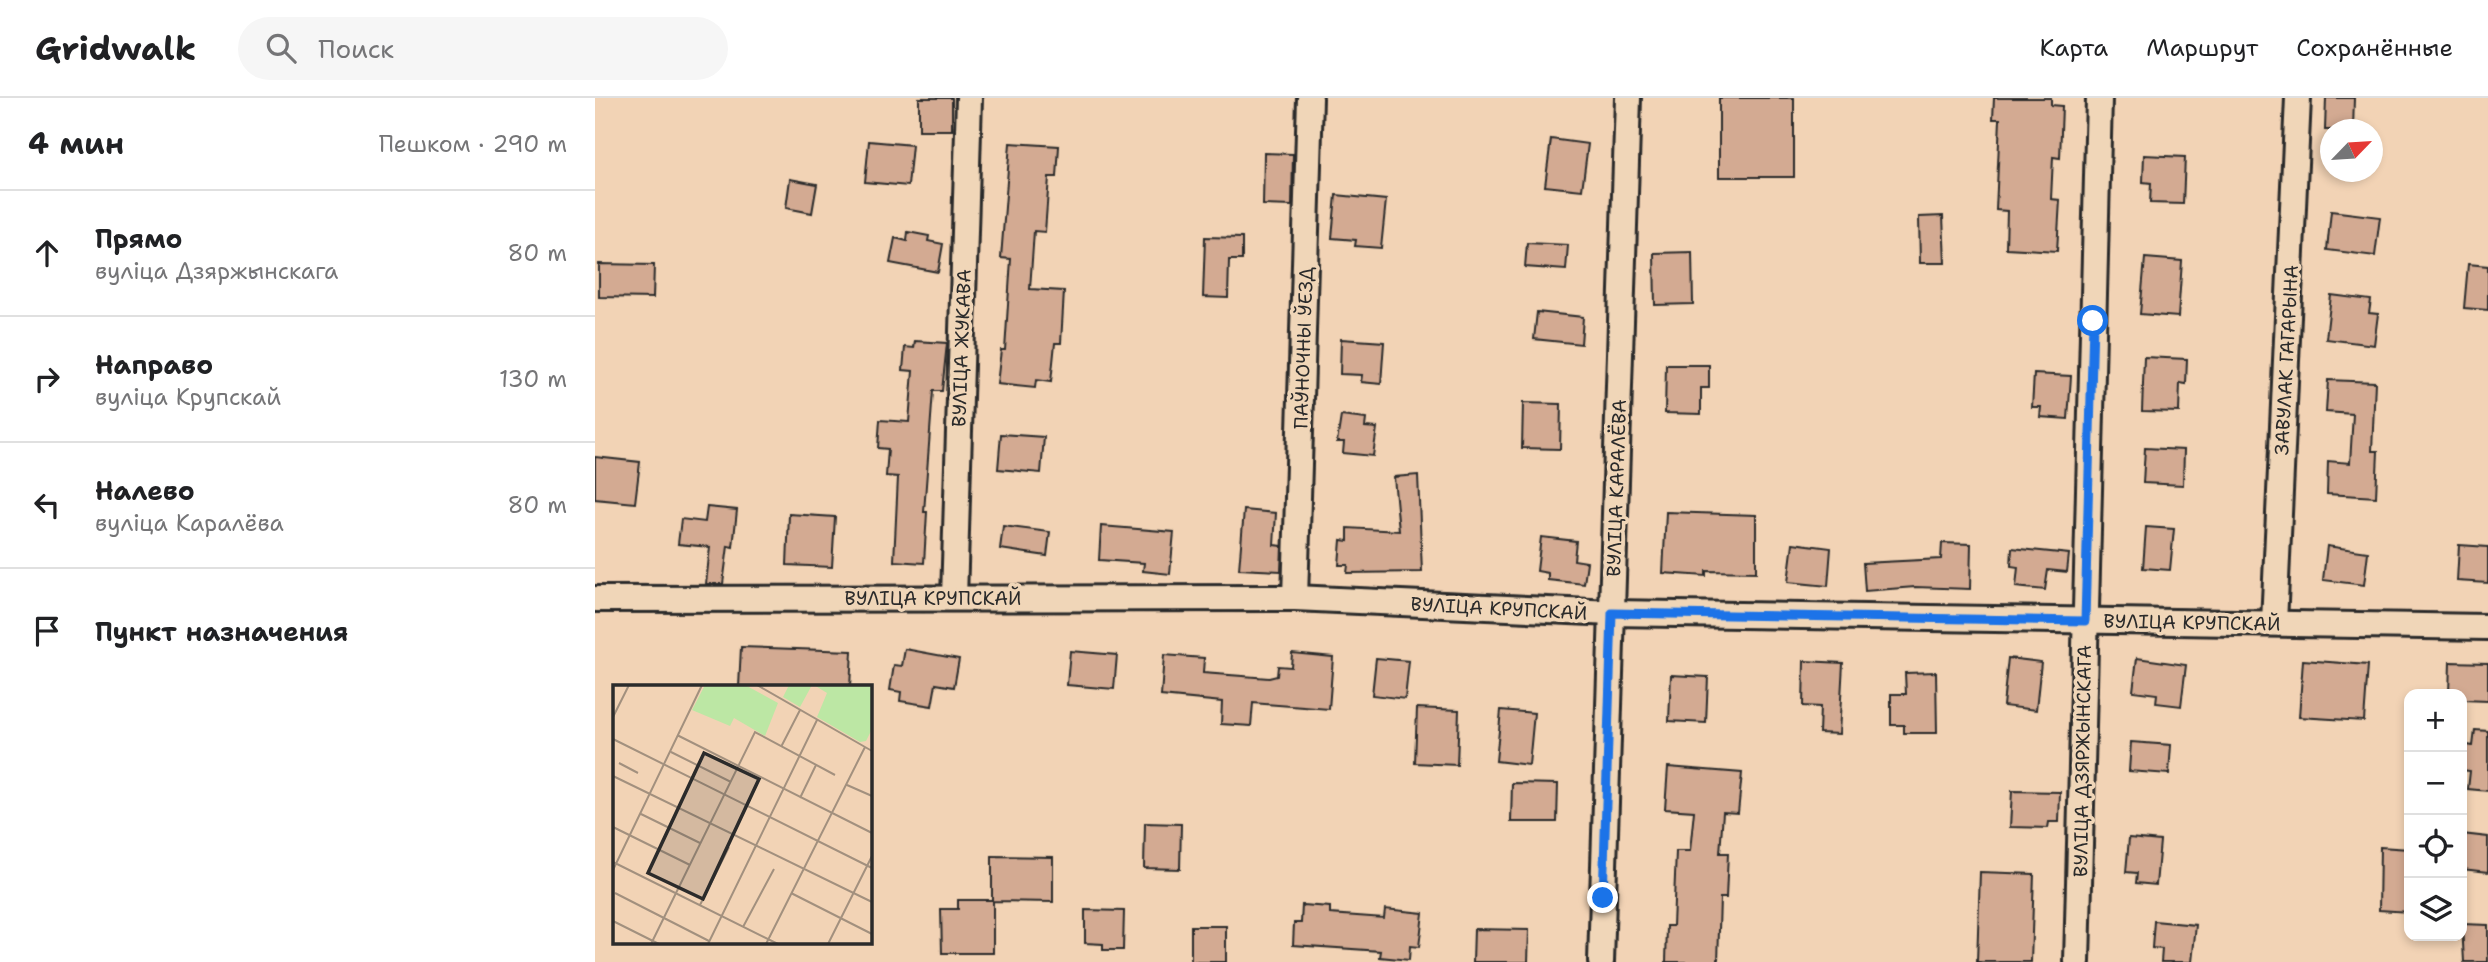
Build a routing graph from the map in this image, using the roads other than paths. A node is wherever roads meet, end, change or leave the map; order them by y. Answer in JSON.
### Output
{"nodes":[{"id":1,"x":969,"y":98,"type":"edge"},
{"id":2,"x":1310,"y":98,"type":"edge"},
{"id":3,"x":1627,"y":98,"type":"edge"},
{"id":4,"x":2099,"y":98,"type":"edge"},
{"id":5,"x":2298,"y":98,"type":"edge"},
{"id":6,"x":954,"y":598,"type":"junction"},
{"id":7,"x":1295,"y":598,"type":"junction"},
{"id":8,"x":595,"y":599,"type":"edge"},
{"id":9,"x":1612,"y":613,"type":"junction"},
{"id":10,"x":2085,"y":621,"type":"junction"},
{"id":11,"x":2274,"y":623,"type":"junction"},
{"id":12,"x":2488,"y":627,"type":"edge"},
{"id":13,"x":1601,"y":962,"type":"edge"},
{"id":14,"x":2077,"y":962,"type":"edge"}],
"edges":[{"from":1,"to":6,"type":"street","name":"ВУЛІЦА ЖУКАВА"},
{"from":2,"to":7,"type":"street","name":"ПАЎНОЧНЫ ЎЕЗД"},
{"from":3,"to":9,"type":"street","name":"ВУЛІЦА КАРАЛЁВА"},
{"from":4,"to":10,"type":"street","name":"ВУЛІЦА ДЗЯРЖЫНСКАГА"},
{"from":5,"to":11,"type":"street","name":"ЗАВУЛАК ГАГАРЫНА"},
{"from":6,"to":7,"type":"street","name":"ВУЛІЦА КРУПСКАЙ"},
{"from":6,"to":8,"type":"street","name":"ВУЛІЦА КРУПСКАЙ"},
{"from":7,"to":9,"type":"street","name":"ВУЛІЦА КРУПСКАЙ"},
{"from":9,"to":10,"type":"street","name":"ВУЛІЦА КРУПСКАЙ"},
{"from":9,"to":13,"type":"street","name":"ВУЛІЦА КАРАЛЁВА"},
{"from":10,"to":11,"type":"street","name":"ВУЛІЦА КРУПСКАЙ"},
{"from":10,"to":14,"type":"street","name":"ВУЛІЦА ДЗЯРЖЫНСКАГА"},
{"from":11,"to":12,"type":"street","name":"ВУЛІЦА КРУПСКАЙ"}]}
